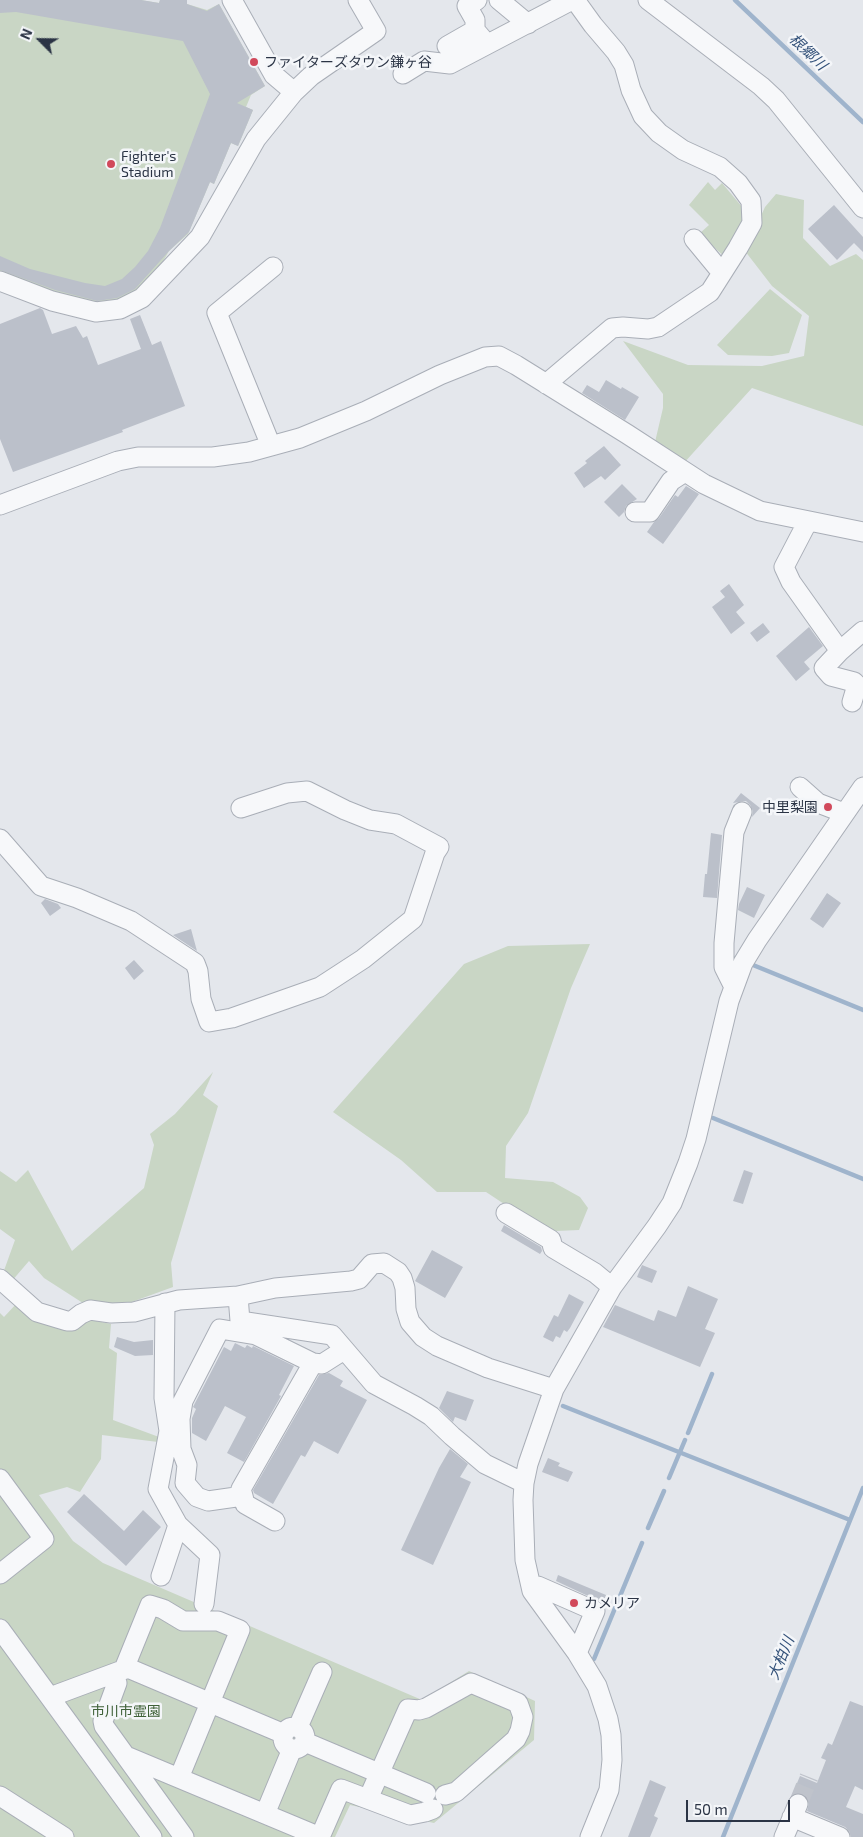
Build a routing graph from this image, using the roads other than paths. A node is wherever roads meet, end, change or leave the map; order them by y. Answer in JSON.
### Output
{"nodes":[{"id":1,"x":232,"y":0,"type":"edge"},
{"id":2,"x":358,"y":0,"type":"edge"},
{"id":3,"x":477,"y":0,"type":"edge"},
{"id":4,"x":499,"y":0,"type":"edge"},
{"id":5,"x":574,"y":0,"type":"edge"},
{"id":6,"x":648,"y":0,"type":"edge"},
{"id":7,"x":528,"y":24,"type":"junction"},
{"id":8,"x":481,"y":37,"type":"junction"},
{"id":9,"x":447,"y":46,"type":"dead end"},
{"id":10,"x":403,"y":74,"type":"dead end"},
{"id":11,"x":294,"y":92,"type":"junction"},
{"id":12,"x":863,"y":208,"type":"edge"},
{"id":13,"x":694,"y":239,"type":"dead end"},
{"id":14,"x":273,"y":267,"type":"dead end"},
{"id":15,"x":722,"y":273,"type":"junction"},
{"id":16,"x":0,"y":281,"type":"edge"},
{"id":17,"x":546,"y":384,"type":"junction"},
{"id":18,"x":271,"y":446,"type":"junction"},
{"id":19,"x":685,"y":472,"type":"junction"},
{"id":20,"x":0,"y":505,"type":"edge"},
{"id":21,"x":636,"y":512,"type":"dead end"},
{"id":22,"x":808,"y":521,"type":"junction"},
{"id":23,"x":863,"y":532,"type":"edge"},
{"id":24,"x":863,"y":631,"type":"edge"},
{"id":25,"x":840,"y":650,"type":"junction"},
{"id":26,"x":852,"y":702,"type":"dead end"},
{"id":27,"x":863,"y":787,"type":"edge"},
{"id":28,"x":800,"y":788,"type":"dead end"},
{"id":29,"x":240,"y":808,"type":"dead end"},
{"id":30,"x":742,"y":812,"type":"dead end"},
{"id":31,"x":844,"y":813,"type":"junction"},
{"id":32,"x":0,"y":839,"type":"edge"},
{"id":33,"x":734,"y":987,"type":"junction"},
{"id":34,"x":506,"y":1214,"type":"dead end"},
{"id":35,"x":0,"y":1279,"type":"edge"},
{"id":36,"x":612,"y":1287,"type":"junction"},
{"id":37,"x":238,"y":1296,"type":"junction"},
{"id":38,"x":165,"y":1303,"type":"junction"},
{"id":39,"x":240,"y":1321,"type":"junction"},
{"id":40,"x":220,"y":1329,"type":"junction"},
{"id":41,"x":344,"y":1350,"type":"junction"},
{"id":42,"x":313,"y":1363,"type":"junction"},
{"id":43,"x":554,"y":1389,"type":"junction"},
{"id":44,"x":0,"y":1479,"type":"edge"},
{"id":45,"x":524,"y":1483,"type":"junction"},
{"id":46,"x":243,"y":1496,"type":"junction"},
{"id":47,"x":275,"y":1521,"type":"dead end"},
{"id":48,"x":178,"y":1525,"type":"junction"},
{"id":49,"x":0,"y":1574,"type":"edge"},
{"id":50,"x":160,"y":1576,"type":"dead end"},
{"id":51,"x":532,"y":1590,"type":"junction"},
{"id":52,"x":204,"y":1604,"type":"dead end"},
{"id":53,"x":0,"y":1629,"type":"edge"},
{"id":54,"x":577,"y":1653,"type":"junction"},
{"id":55,"x":119,"y":1671,"type":"junction"},
{"id":56,"x":322,"y":1672,"type":"dead end"},
{"id":57,"x":50,"y":1697,"type":"junction"},
{"id":58,"x":210,"y":1702,"type":"junction"},
{"id":59,"x":295,"y":1738,"type":"junction"},
{"id":60,"x":126,"y":1756,"type":"junction"},
{"id":61,"x":380,"y":1774,"type":"junction"},
{"id":62,"x":179,"y":1778,"type":"junction"},
{"id":63,"x":0,"y":1796,"type":"edge"},
{"id":64,"x":368,"y":1799,"type":"junction"},
{"id":65,"x":435,"y":1799,"type":"junction"},
{"id":66,"x":265,"y":1814,"type":"junction"},
{"id":67,"x":789,"y":1824,"type":"edge"},
{"id":68,"x":301,"y":1833,"type":"edge"},
{"id":69,"x":64,"y":1837,"type":"edge"},
{"id":70,"x":152,"y":1837,"type":"edge"},
{"id":71,"x":184,"y":1837,"type":"edge"},
{"id":72,"x":590,"y":1837,"type":"edge"},
{"id":73,"x":840,"y":1837,"type":"edge"}],
"edges":[{"from":1,"to":11,"type":"street"},
{"from":2,"to":11,"type":"street"},
{"from":3,"to":8,"type":"street"},
{"from":4,"to":7,"type":"street"},
{"from":5,"to":7,"type":"street"},
{"from":5,"to":15,"type":"street"},
{"from":6,"to":12,"type":"street"},
{"from":7,"to":8,"type":"street"},
{"from":8,"to":9,"type":"street"},
{"from":8,"to":10,"type":"street"},
{"from":11,"to":16,"type":"street"},
{"from":13,"to":15,"type":"street"},
{"from":14,"to":18,"type":"street"},
{"from":15,"to":17,"type":"street"},
{"from":17,"to":18,"type":"street"},
{"from":17,"to":19,"type":"street"},
{"from":18,"to":20,"type":"street"},
{"from":19,"to":21,"type":"street"},
{"from":19,"to":22,"type":"street"},
{"from":22,"to":23,"type":"street"},
{"from":22,"to":25,"type":"street"},
{"from":24,"to":25,"type":"street"},
{"from":25,"to":26,"type":"street"},
{"from":27,"to":31,"type":"street"},
{"from":28,"to":31,"type":"street"},
{"from":29,"to":32,"type":"street"},
{"from":30,"to":33,"type":"street"},
{"from":31,"to":33,"type":"street"},
{"from":33,"to":36,"type":"street"},
{"from":34,"to":36,"type":"street"},
{"from":35,"to":38,"type":"street"},
{"from":36,"to":43,"type":"street"},
{"from":37,"to":38,"type":"street"},
{"from":37,"to":39,"type":"street"},
{"from":37,"to":43,"type":"street"},
{"from":38,"to":48,"type":"street"},
{"from":39,"to":40,"type":"street"},
{"from":39,"to":41,"type":"street"},
{"from":40,"to":42,"type":"street"},
{"from":40,"to":46,"type":"street"},
{"from":41,"to":42,"type":"street"},
{"from":41,"to":45,"type":"street"},
{"from":42,"to":46,"type":"street"},
{"from":43,"to":45,"type":"street"},
{"from":44,"to":49,"type":"street"},
{"from":45,"to":51,"type":"street"},
{"from":46,"to":47,"type":"street"},
{"from":48,"to":50,"type":"street"},
{"from":48,"to":52,"type":"street"},
{"from":51,"to":54,"type":"street"},
{"from":51,"to":54,"type":"street"},
{"from":53,"to":57,"type":"street"},
{"from":54,"to":72,"type":"street"},
{"from":55,"to":57,"type":"street"},
{"from":55,"to":58,"type":"street"},
{"from":55,"to":58,"type":"street"},
{"from":55,"to":60,"type":"street"},
{"from":56,"to":59,"type":"street"},
{"from":57,"to":70,"type":"street"},
{"from":58,"to":59,"type":"street"},
{"from":58,"to":62,"type":"street"},
{"from":59,"to":61,"type":"street"},
{"from":59,"to":66,"type":"street"},
{"from":60,"to":62,"type":"street"},
{"from":60,"to":71,"type":"street"},
{"from":61,"to":64,"type":"street"},
{"from":61,"to":65,"type":"street"},
{"from":61,"to":65,"type":"street"},
{"from":62,"to":66,"type":"street"},
{"from":63,"to":69,"type":"street"},
{"from":64,"to":65,"type":"street"},
{"from":64,"to":68,"type":"street"},
{"from":66,"to":68,"type":"street"},
{"from":67,"to":73,"type":"street"}]}
